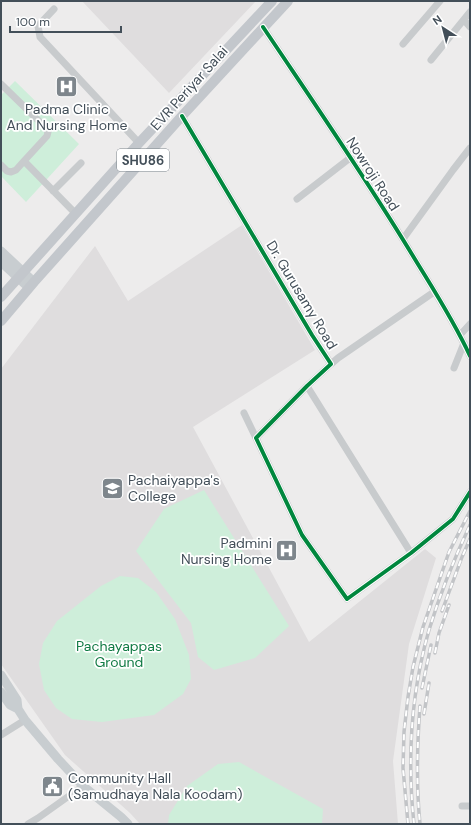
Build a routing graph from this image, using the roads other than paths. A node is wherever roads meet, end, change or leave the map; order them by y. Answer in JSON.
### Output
{"nodes":[{"id":1,"x":272,"y":1,"type":"edge"},
{"id":2,"x":288,"y":1,"type":"edge"},
{"id":3,"x":440,"y":1,"type":"edge"},
{"id":4,"x":54,"y":10,"type":"dead end"},
{"id":5,"x":470,"y":12,"type":"edge"},
{"id":6,"x":464,"y":20,"type":"junction"},
{"id":7,"x":264,"y":27,"type":"junction"},
{"id":8,"x":470,"y":27,"type":"edge"},
{"id":9,"x":403,"y":44,"type":"dead end"},
{"id":10,"x":431,"y":60,"type":"dead end"},
{"id":11,"x":1,"y":84,"type":"edge"},
{"id":12,"x":182,"y":116,"type":"junction"},
{"id":13,"x":139,"y":143,"type":"junction"},
{"id":14,"x":470,"y":148,"type":"edge"},
{"id":15,"x":350,"y":158,"type":"junction"},
{"id":16,"x":24,"y":161,"type":"junction"},
{"id":17,"x":81,"y":163,"type":"dead end"},
{"id":18,"x":1,"y":166,"type":"edge"},
{"id":19,"x":53,"y":191,"type":"junction"},
{"id":20,"x":297,"y":199,"type":"dead end"},
{"id":21,"x":76,"y":214,"type":"junction"},
{"id":22,"x":403,"y":239,"type":"junction"},
{"id":23,"x":1,"y":251,"type":"edge"},
{"id":24,"x":1,"y":262,"type":"edge"},
{"id":25,"x":20,"y":275,"type":"junction"},
{"id":26,"x":32,"y":285,"type":"junction"},
{"id":27,"x":434,"y":292,"type":"junction"},
{"id":28,"x":1,"y":296,"type":"edge"},
{"id":29,"x":1,"y":321,"type":"edge"},
{"id":30,"x":470,"y":324,"type":"edge"},
{"id":31,"x":460,"y":335,"type":"junction"},
{"id":32,"x":464,"y":343,"type":"junction"},
{"id":33,"x":470,"y":356,"type":"edge"},
{"id":34,"x":331,"y":364,"type":"junction"},
{"id":35,"x":454,"y":368,"type":"dead end"},
{"id":36,"x":307,"y":386,"type":"junction"},
{"id":37,"x":244,"y":413,"type":"dead end"},
{"id":38,"x":256,"y":438,"type":"junction"},
{"id":39,"x":470,"y":492,"type":"edge"},
{"id":40,"x":412,"y":553,"type":"junction"},
{"id":41,"x":1,"y":675,"type":"edge"},
{"id":42,"x":1,"y":692,"type":"edge"},
{"id":43,"x":18,"y":709,"type":"junction"},
{"id":44,"x":25,"y":720,"type":"junction"},
{"id":45,"x":1,"y":735,"type":"edge"},
{"id":46,"x":83,"y":786,"type":"junction"},
{"id":47,"x":462,"y":806,"type":"dead end"},
{"id":48,"x":470,"y":806,"type":"edge"},
{"id":49,"x":40,"y":821,"type":"edge"},
{"id":50,"x":28,"y":824,"type":"edge"},
{"id":51,"x":128,"y":824,"type":"edge"}],
"edges":[{"from":1,"to":13,"type":"main road","name":"EVR Periyar Salai","number":"SHU86"},
{"from":2,"to":7,"type":"main road","name":"EVR Periyar Salai","number":"SHU86"},
{"from":3,"to":9,"type":"street"},
{"from":4,"to":13,"type":"street"},
{"from":5,"to":6,"type":"street"},
{"from":6,"to":8,"type":"street"},
{"from":6,"to":10,"type":"street"},
{"from":7,"to":12,"type":"main road","name":"EVR Periyar Salai","number":"SHU86"},
{"from":7,"to":15,"type":"street","name":"Nowroji Road"},
{"from":11,"to":16,"type":"street"},
{"from":12,"to":26,"type":"main road","name":"EVR Periyar Salai","number":"SHU86"},
{"from":12,"to":34,"type":"street","name":"Dr. Gurusamy Road"},
{"from":13,"to":21,"type":"main road","name":"EVR Periyar Salai","number":"SHU86"},
{"from":14,"to":22,"type":"street"},
{"from":15,"to":20,"type":"street"},
{"from":15,"to":22,"type":"street","name":"Nowroji Road"},
{"from":16,"to":18,"type":"street"},
{"from":16,"to":19,"type":"street"},
{"from":17,"to":19,"type":"street"},
{"from":19,"to":21,"type":"street"},
{"from":21,"to":25,"type":"main road","name":"EVR Periyar Salai","number":"SHU86"},
{"from":22,"to":27,"type":"street","name":"Nowroji Road"},
{"from":23,"to":25,"type":"street"},
{"from":24,"to":25,"type":"street"},
{"from":25,"to":26,"type":"street"},
{"from":25,"to":28,"type":"main road","name":"EVR Periyar Salai","number":"SHU86"},
{"from":26,"to":29,"type":"main road","name":"EVR Periyar Salai","number":"SHU86"},
{"from":27,"to":31,"type":"street","name":"Nowroji Road"},
{"from":27,"to":34,"type":"street"},
{"from":30,"to":31,"type":"street"},
{"from":31,"to":32,"type":"street","name":"Nowroji Road"},
{"from":32,"to":33,"type":"street","name":"Nowroji Road"},
{"from":32,"to":35,"type":"street"},
{"from":34,"to":36,"type":"street","name":"Dr. Gurusamy Road"},
{"from":36,"to":38,"type":"street","name":"Dr. Gurusamy Road"},
{"from":36,"to":40,"type":"street"},
{"from":37,"to":38,"type":"street"},
{"from":38,"to":40,"type":"street"},
{"from":39,"to":40,"type":"street"},
{"from":41,"to":43,"type":"street"},
{"from":42,"to":43,"type":"street"},
{"from":43,"to":44,"type":"street"},
{"from":44,"to":45,"type":"street"},
{"from":44,"to":46,"type":"street"},
{"from":46,"to":49,"type":"street"},
{"from":46,"to":51,"type":"street"},
{"from":47,"to":48,"type":"street"},
{"from":49,"to":50,"type":"street"}]}
